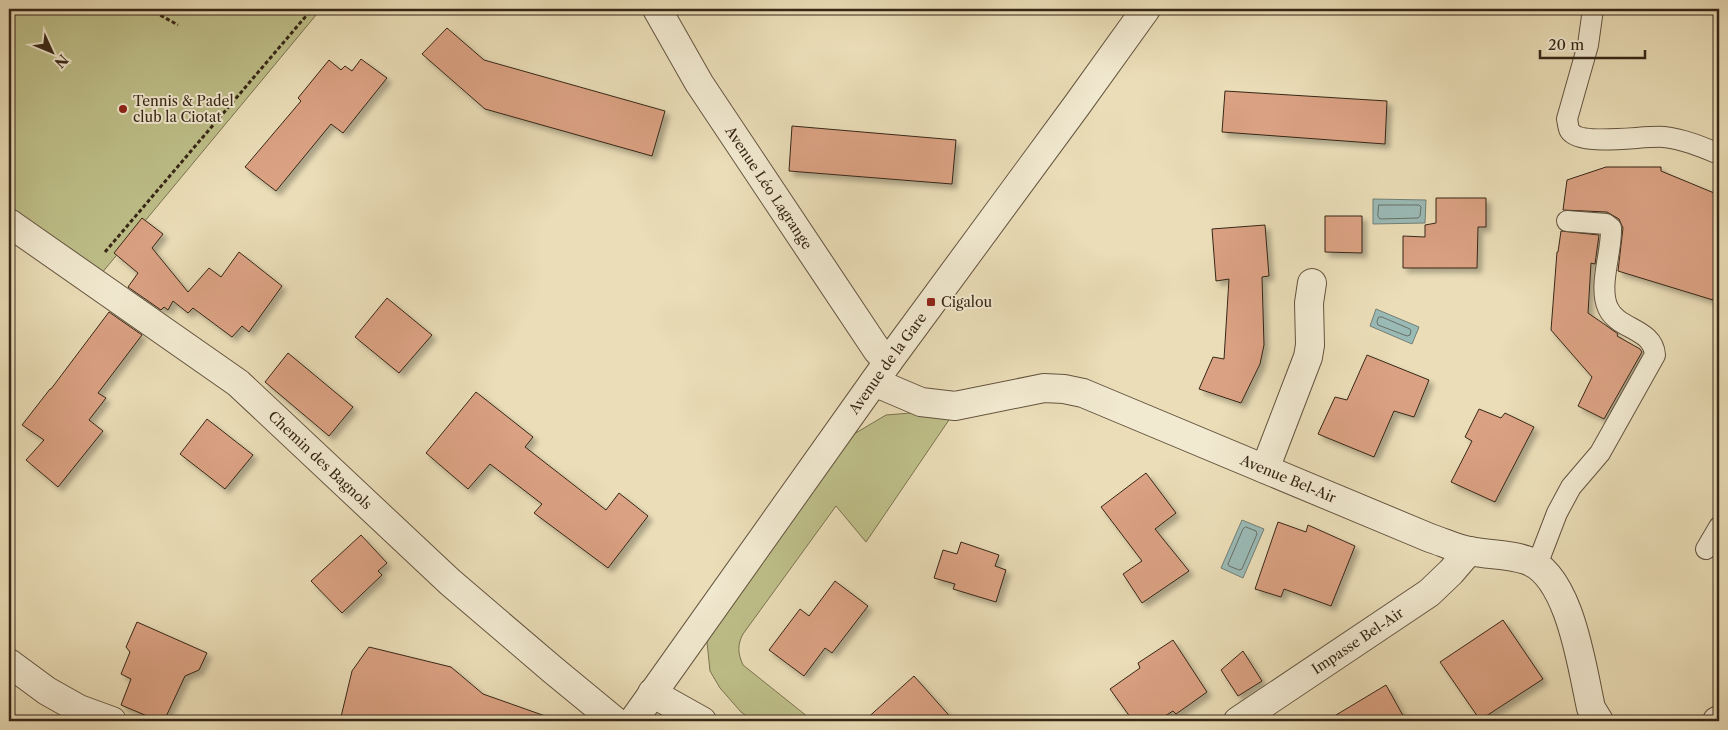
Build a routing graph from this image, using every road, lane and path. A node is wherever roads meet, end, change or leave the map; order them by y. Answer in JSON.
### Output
{"nodes":[{"id":1,"x":149,"y":9,"type":"edge"},
{"id":2,"x":312,"y":9,"type":"edge"},
{"id":3,"x":656,"y":9,"type":"edge"},
{"id":4,"x":1146,"y":9,"type":"edge"},
{"id":5,"x":1593,"y":9,"type":"edge"},
{"id":6,"x":178,"y":25,"type":"dead end"},
{"id":7,"x":1719,"y":154,"type":"edge"},
{"id":8,"x":1567,"y":221,"type":"dead end"},
{"id":9,"x":9,"y":223,"type":"edge"},
{"id":10,"x":85,"y":276,"type":"junction"},
{"id":11,"x":1312,"y":283,"type":"dead end"},
{"id":12,"x":881,"y":372,"type":"junction"},
{"id":13,"x":1265,"y":469,"type":"junction"},
{"id":14,"x":1719,"y":527,"type":"edge"},
{"id":15,"x":1706,"y":549,"type":"dead end"},
{"id":16,"x":1468,"y":551,"type":"junction"},
{"id":17,"x":1537,"y":564,"type":"junction"},
{"id":18,"x":9,"y":663,"type":"edge"},
{"id":19,"x":652,"y":693,"type":"junction"},
{"id":20,"x":112,"y":721,"type":"edge"},
{"id":21,"x":615,"y":721,"type":"edge"},
{"id":22,"x":633,"y":721,"type":"edge"},
{"id":23,"x":702,"y":721,"type":"edge"},
{"id":24,"x":1238,"y":721,"type":"edge"},
{"id":25,"x":1599,"y":721,"type":"edge"}],
"edges":[{"from":1,"to":6,"type":"path"},
{"from":2,"to":10,"type":"path"},
{"from":3,"to":12,"type":"street","name":"Avenue Léo Lagrange"},
{"from":4,"to":12,"type":"street","name":"Avenue de la Gare"},
{"from":5,"to":7,"type":"lane"},
{"from":8,"to":17,"type":"lane"},
{"from":9,"to":10,"type":"street","name":"Chemin des Bagnols"},
{"from":10,"to":21,"type":"street","name":"Chemin des Bagnols"},
{"from":11,"to":13,"type":"street"},
{"from":12,"to":13,"type":"street","name":"Avenue Bel-Air"},
{"from":12,"to":19,"type":"street","name":"Avenue de la Gare"},
{"from":13,"to":16,"type":"street","name":"Avenue Bel-Air"},
{"from":14,"to":15,"type":"lane"},
{"from":16,"to":17,"type":"street","name":"Avenue Bel-Air"},
{"from":16,"to":24,"type":"street","name":"Impasse Bel-Air"},
{"from":17,"to":25,"type":"street","name":"Avenue Bel-Air"},
{"from":18,"to":20,"type":"street"},
{"from":19,"to":22,"type":"street","name":"Avenue de la Gare"},
{"from":19,"to":23,"type":"street"}]}
